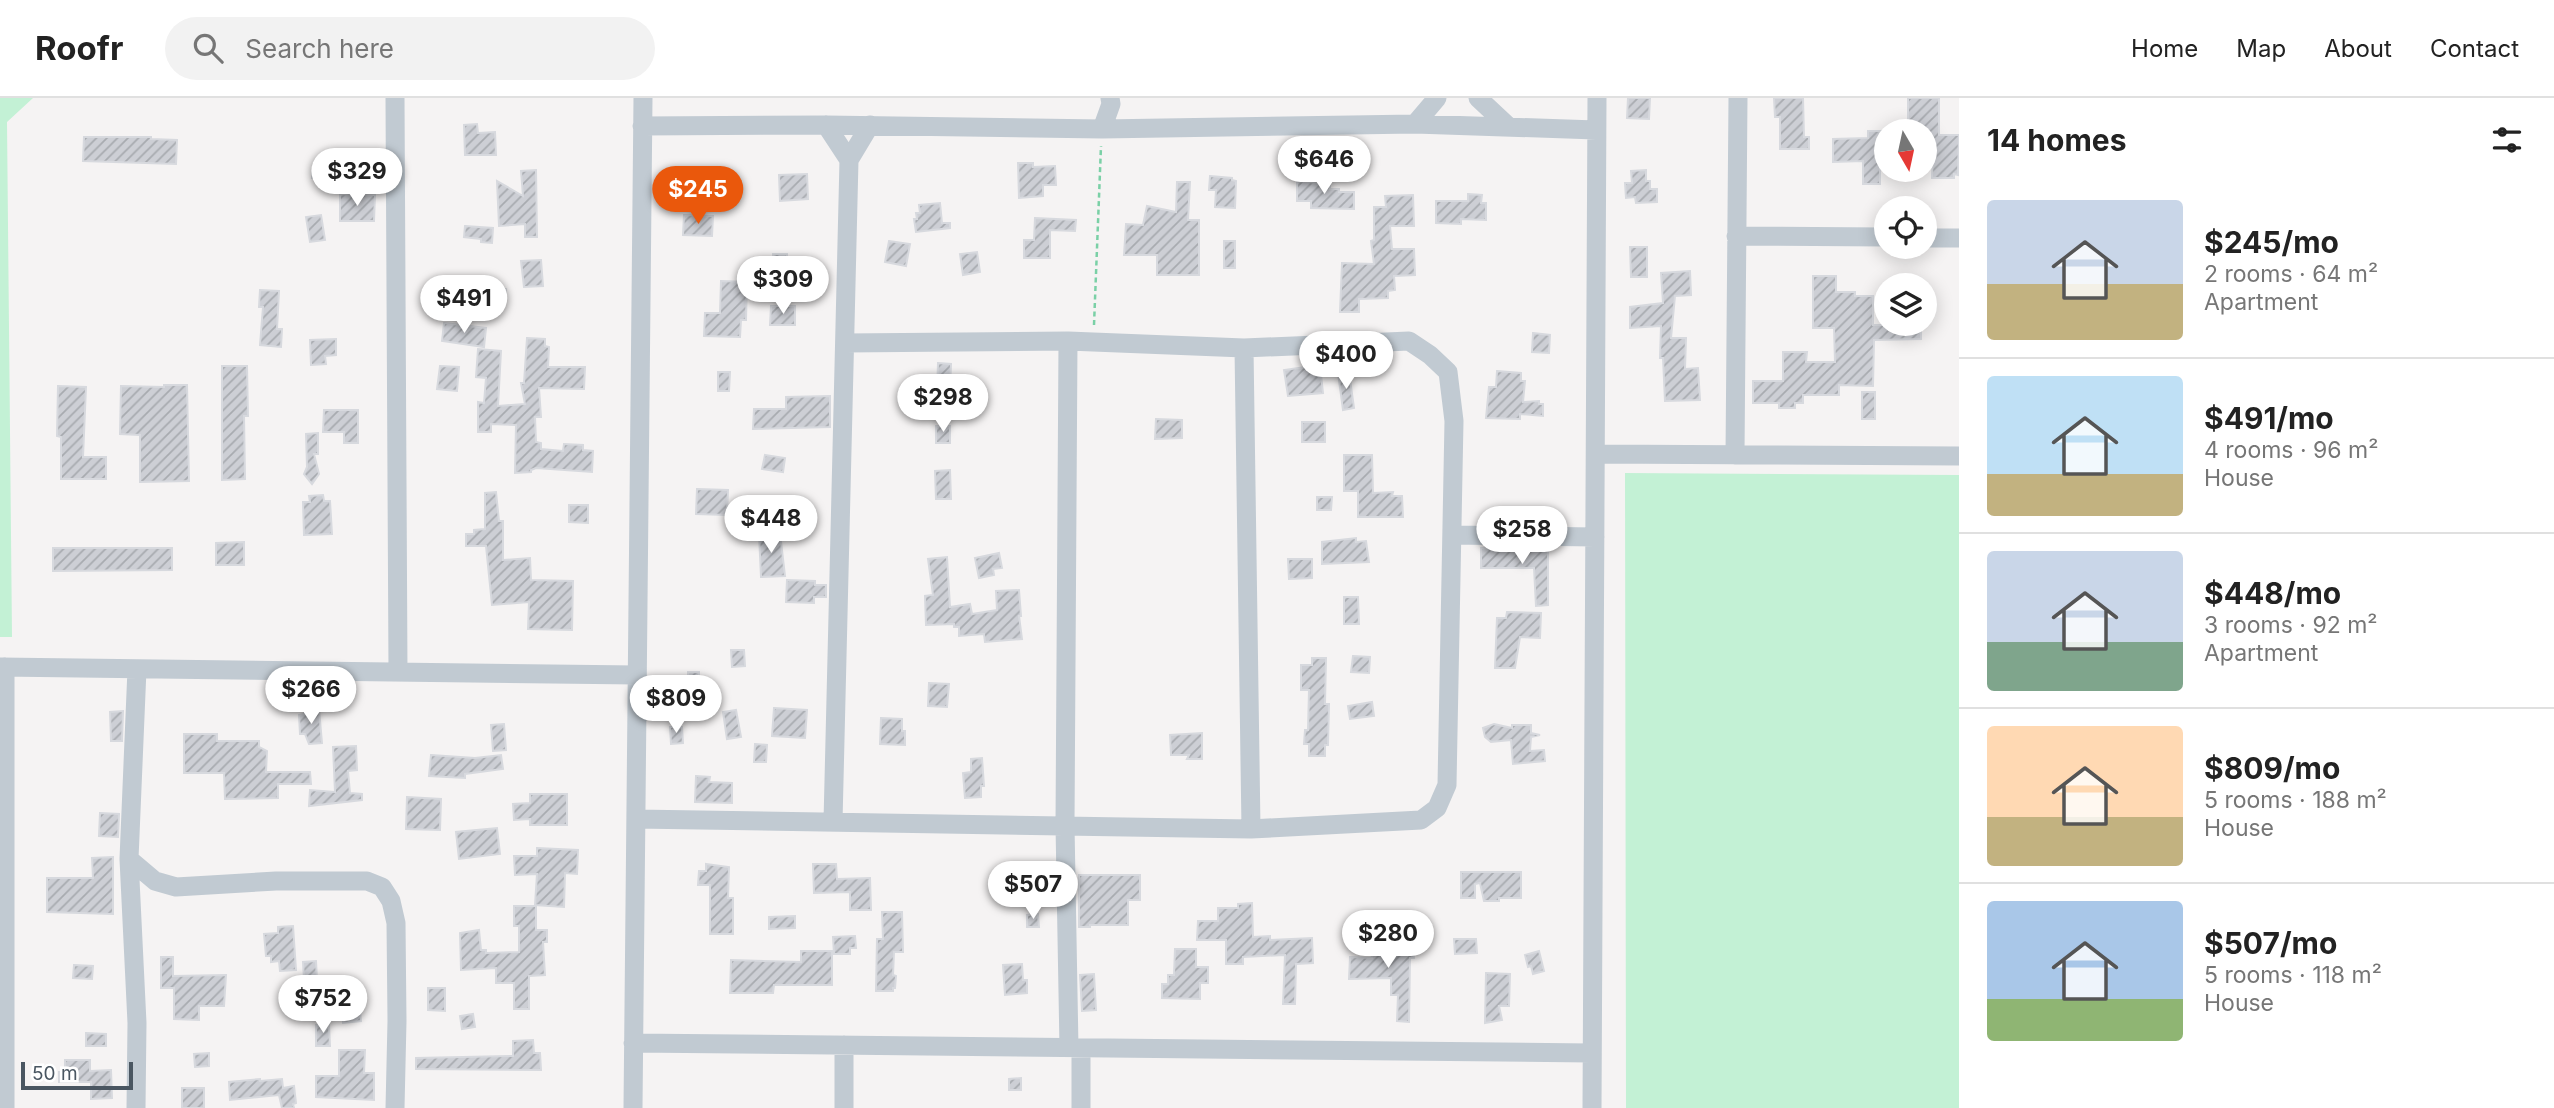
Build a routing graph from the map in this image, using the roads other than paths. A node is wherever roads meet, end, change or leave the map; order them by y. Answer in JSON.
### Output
{"nodes":[{"id":1,"x":395,"y":98,"type":"edge"},
{"id":2,"x":643,"y":98,"type":"edge"},
{"id":3,"x":1110,"y":98,"type":"edge"},
{"id":4,"x":1437,"y":98,"type":"edge"},
{"id":5,"x":1478,"y":98,"type":"edge"},
{"id":6,"x":1597,"y":98,"type":"edge"},
{"id":7,"x":1738,"y":98,"type":"edge"},
{"id":8,"x":1415,"y":124,"type":"junction"},
{"id":9,"x":826,"y":125,"type":"junction"},
{"id":10,"x":870,"y":125,"type":"junction"},
{"id":11,"x":642,"y":126,"type":"junction"},
{"id":12,"x":1509,"y":127,"type":"junction"},
{"id":13,"x":1102,"y":129,"type":"junction"},
{"id":14,"x":1596,"y":130,"type":"junction"},
{"id":15,"x":849,"y":160,"type":"junction"},
{"id":16,"x":1736,"y":236,"type":"junction"},
{"id":17,"x":1874,"y":237,"type":"edge"},
{"id":18,"x":1937,"y":237,"type":"edge"},
{"id":19,"x":1959,"y":238,"type":"edge"},
{"id":20,"x":1068,"y":341,"type":"junction"},
{"id":21,"x":845,"y":343,"type":"junction"},
{"id":22,"x":1244,"y":348,"type":"junction"},
{"id":23,"x":1596,"y":454,"type":"junction"},
{"id":24,"x":1735,"y":454,"type":"junction"},
{"id":25,"x":1959,"y":456,"type":"edge"},
{"id":26,"x":1452,"y":535,"type":"junction"},
{"id":27,"x":1595,"y":537,"type":"junction"},
{"id":28,"x":3,"y":667,"type":"edge"},
{"id":29,"x":137,"y":669,"type":"junction"},
{"id":30,"x":398,"y":672,"type":"junction"},
{"id":31,"x":637,"y":675,"type":"junction"},
{"id":32,"x":636,"y":819,"type":"junction"},
{"id":33,"x":833,"y":822,"type":"junction"},
{"id":34,"x":1065,"y":825,"type":"junction"},
{"id":35,"x":1251,"y":829,"type":"junction"},
{"id":36,"x":129,"y":859,"type":"junction"},
{"id":37,"x":633,"y":1043,"type":"junction"},
{"id":38,"x":844,"y":1045,"type":"junction"},
{"id":39,"x":1075,"y":1048,"type":"junction"},
{"id":40,"x":1591,"y":1053,"type":"junction"},
{"id":41,"x":5,"y":1108,"type":"edge"},
{"id":42,"x":136,"y":1108,"type":"edge"},
{"id":43,"x":395,"y":1108,"type":"edge"},
{"id":44,"x":633,"y":1108,"type":"edge"},
{"id":45,"x":844,"y":1108,"type":"edge"},
{"id":46,"x":1081,"y":1108,"type":"edge"},
{"id":47,"x":1592,"y":1108,"type":"edge"}],
"edges":[{"from":1,"to":30,"type":"street"},
{"from":2,"to":11,"type":"street"},
{"from":3,"to":13,"type":"street"},
{"from":4,"to":8,"type":"street"},
{"from":5,"to":12,"type":"street"},
{"from":6,"to":14,"type":"street"},
{"from":7,"to":16,"type":"street"},
{"from":8,"to":12,"type":"street"},
{"from":8,"to":13,"type":"street"},
{"from":9,"to":10,"type":"street"},
{"from":9,"to":11,"type":"street"},
{"from":9,"to":15,"type":"street"},
{"from":10,"to":13,"type":"street"},
{"from":10,"to":15,"type":"street"},
{"from":11,"to":31,"type":"street"},
{"from":12,"to":14,"type":"street"},
{"from":14,"to":23,"type":"street"},
{"from":15,"to":21,"type":"street"},
{"from":16,"to":17,"type":"street"},
{"from":16,"to":24,"type":"street"},
{"from":18,"to":19,"type":"street"},
{"from":20,"to":21,"type":"street"},
{"from":20,"to":22,"type":"street"},
{"from":20,"to":34,"type":"street"},
{"from":21,"to":33,"type":"street"},
{"from":22,"to":26,"type":"street"},
{"from":22,"to":35,"type":"street"},
{"from":23,"to":24,"type":"street"},
{"from":23,"to":27,"type":"street"},
{"from":24,"to":25,"type":"street"},
{"from":26,"to":27,"type":"street"},
{"from":26,"to":35,"type":"street"},
{"from":27,"to":40,"type":"street"},
{"from":28,"to":29,"type":"street"},
{"from":28,"to":41,"type":"street"},
{"from":29,"to":30,"type":"street"},
{"from":29,"to":36,"type":"street"},
{"from":30,"to":31,"type":"street"},
{"from":31,"to":32,"type":"street"},
{"from":32,"to":33,"type":"street"},
{"from":32,"to":37,"type":"street"},
{"from":33,"to":34,"type":"street"},
{"from":34,"to":35,"type":"street"},
{"from":34,"to":39,"type":"street"},
{"from":36,"to":42,"type":"street"},
{"from":36,"to":43,"type":"street"},
{"from":37,"to":38,"type":"street"},
{"from":37,"to":44,"type":"street"},
{"from":38,"to":39,"type":"street"},
{"from":38,"to":45,"type":"street"},
{"from":39,"to":40,"type":"street"},
{"from":39,"to":46,"type":"street"},
{"from":40,"to":47,"type":"street"}]}
